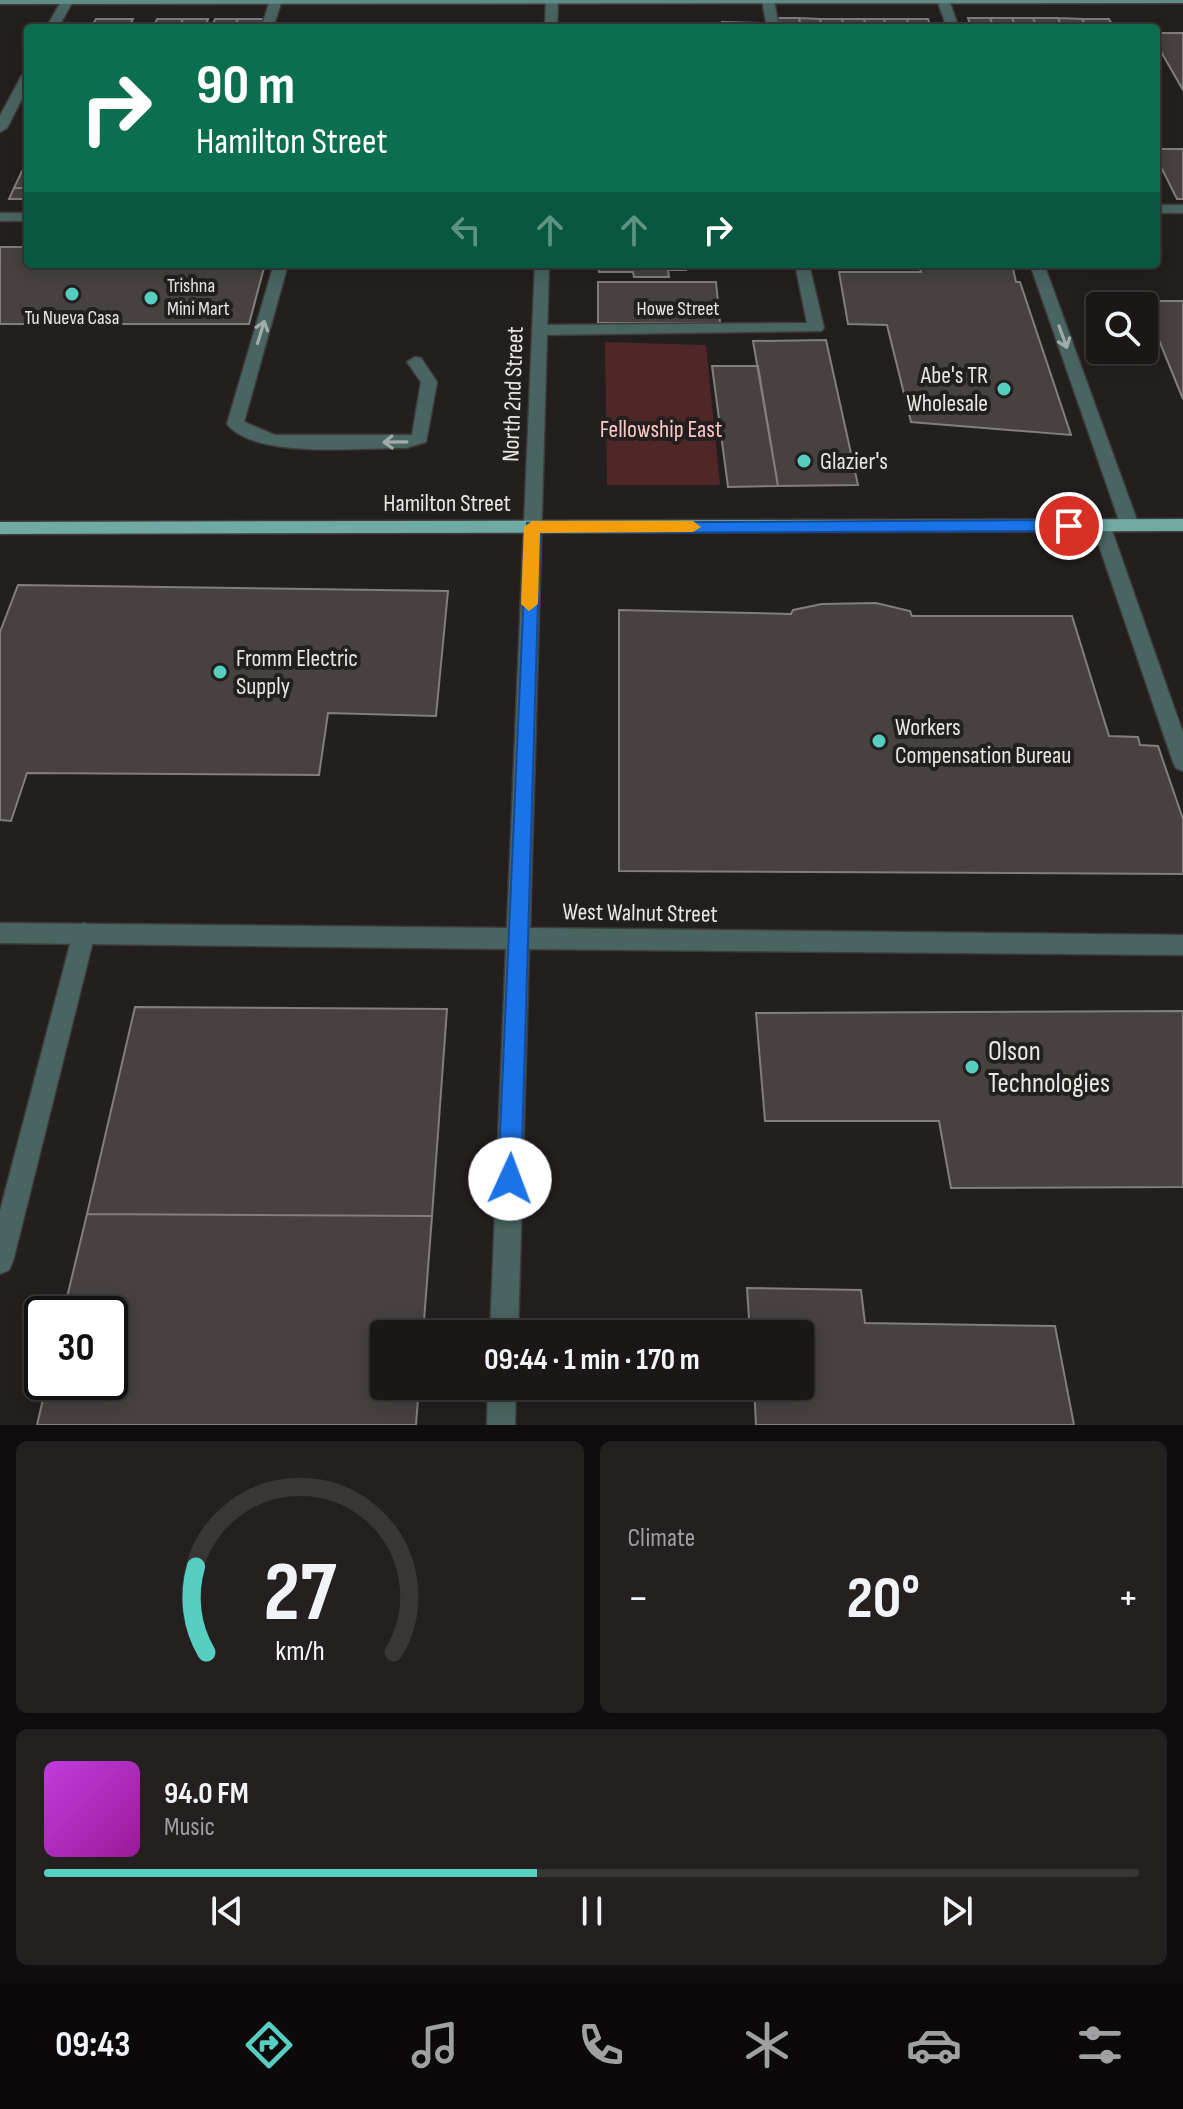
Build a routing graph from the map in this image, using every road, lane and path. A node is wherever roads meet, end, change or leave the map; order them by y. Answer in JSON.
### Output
{"nodes":[{"id":1,"x":67,"y":0,"type":"edge"},
{"id":2,"x":276,"y":0,"type":"edge"},
{"id":3,"x":552,"y":0,"type":"edge"},
{"id":4,"x":768,"y":0,"type":"edge"},
{"id":5,"x":943,"y":0,"type":"edge"},
{"id":6,"x":1183,"y":0,"type":"edge"},
{"id":7,"x":0,"y":1,"type":"edge"},
{"id":8,"x":54,"y":24,"type":"edge"},
{"id":9,"x":268,"y":24,"type":"edge"},
{"id":10,"x":551,"y":24,"type":"edge"},
{"id":11,"x":772,"y":24,"type":"edge"},
{"id":12,"x":952,"y":24,"type":"edge"},
{"id":13,"x":24,"y":83,"type":"edge"},
{"id":14,"x":0,"y":128,"type":"edge"},
{"id":15,"x":1160,"y":209,"type":"edge"},
{"id":16,"x":1183,"y":209,"type":"edge"},
{"id":17,"x":0,"y":217,"type":"edge"},
{"id":18,"x":24,"y":217,"type":"edge"},
{"id":19,"x":280,"y":268,"type":"edge"},
{"id":20,"x":542,"y":268,"type":"edge"},
{"id":21,"x":803,"y":268,"type":"edge"},
{"id":22,"x":1038,"y":268,"type":"edge"},
{"id":23,"x":540,"y":330,"type":"junction"},
{"id":24,"x":415,"y":362,"type":"dead end"},
{"id":25,"x":1101,"y":525,"type":"junction"},
{"id":26,"x":1183,"y":525,"type":"edge"},
{"id":27,"x":1130,"y":526,"type":"junction"},
{"id":28,"x":532,"y":527,"type":"junction"},
{"id":29,"x":0,"y":528,"type":"edge"},
{"id":30,"x":1183,"y":762,"type":"edge"},
{"id":31,"x":0,"y":933,"type":"edge"},
{"id":32,"x":84,"y":933,"type":"junction"},
{"id":33,"x":518,"y":938,"type":"junction"},
{"id":34,"x":1183,"y":945,"type":"edge"},
{"id":35,"x":0,"y":1261,"type":"edge"},
{"id":36,"x":504,"y":1320,"type":"edge"},
{"id":37,"x":502,"y":1400,"type":"edge"},
{"id":38,"x":501,"y":1425,"type":"edge"}],
"edges":[{"from":1,"to":2,"type":"main road"},
{"from":1,"to":7,"type":"main road"},
{"from":1,"to":8,"type":"street"},
{"from":2,"to":3,"type":"main road"},
{"from":2,"to":9,"type":"street"},
{"from":3,"to":4,"type":"main road"},
{"from":3,"to":10,"type":"street"},
{"from":4,"to":5,"type":"main road"},
{"from":4,"to":11,"type":"street"},
{"from":5,"to":6,"type":"main road"},
{"from":5,"to":12,"type":"street"},
{"from":13,"to":14,"type":"street"},
{"from":15,"to":16,"type":"street"},
{"from":17,"to":18,"type":"street"},
{"from":24,"to":19,"type":"street","one_way":true},
{"from":20,"to":23,"type":"street","name":"North 2nd Street"},
{"from":21,"to":23,"type":"street","name":"Howe Street"},
{"from":22,"to":27,"type":"street","one_way":true},
{"from":23,"to":28,"type":"street","name":"North 2nd Street"},
{"from":25,"to":27,"type":"main road","name":"Hamilton Street"},
{"from":25,"to":28,"type":"main road","name":"Hamilton Street"},
{"from":25,"to":30,"type":"street"},
{"from":26,"to":27,"type":"main road","name":"Hamilton Street"},
{"from":28,"to":29,"type":"main road","name":"Hamilton Street"},
{"from":28,"to":33,"type":"street","name":"North 2nd Street"},
{"from":31,"to":32,"type":"street","name":"West Walnut Street"},
{"from":32,"to":33,"type":"street","name":"West Walnut Street"},
{"from":32,"to":35,"type":"street"},
{"from":33,"to":34,"type":"street","name":"West Walnut Street"},
{"from":33,"to":36,"type":"street","name":"North 2nd Street"},
{"from":37,"to":38,"type":"street"}]}
